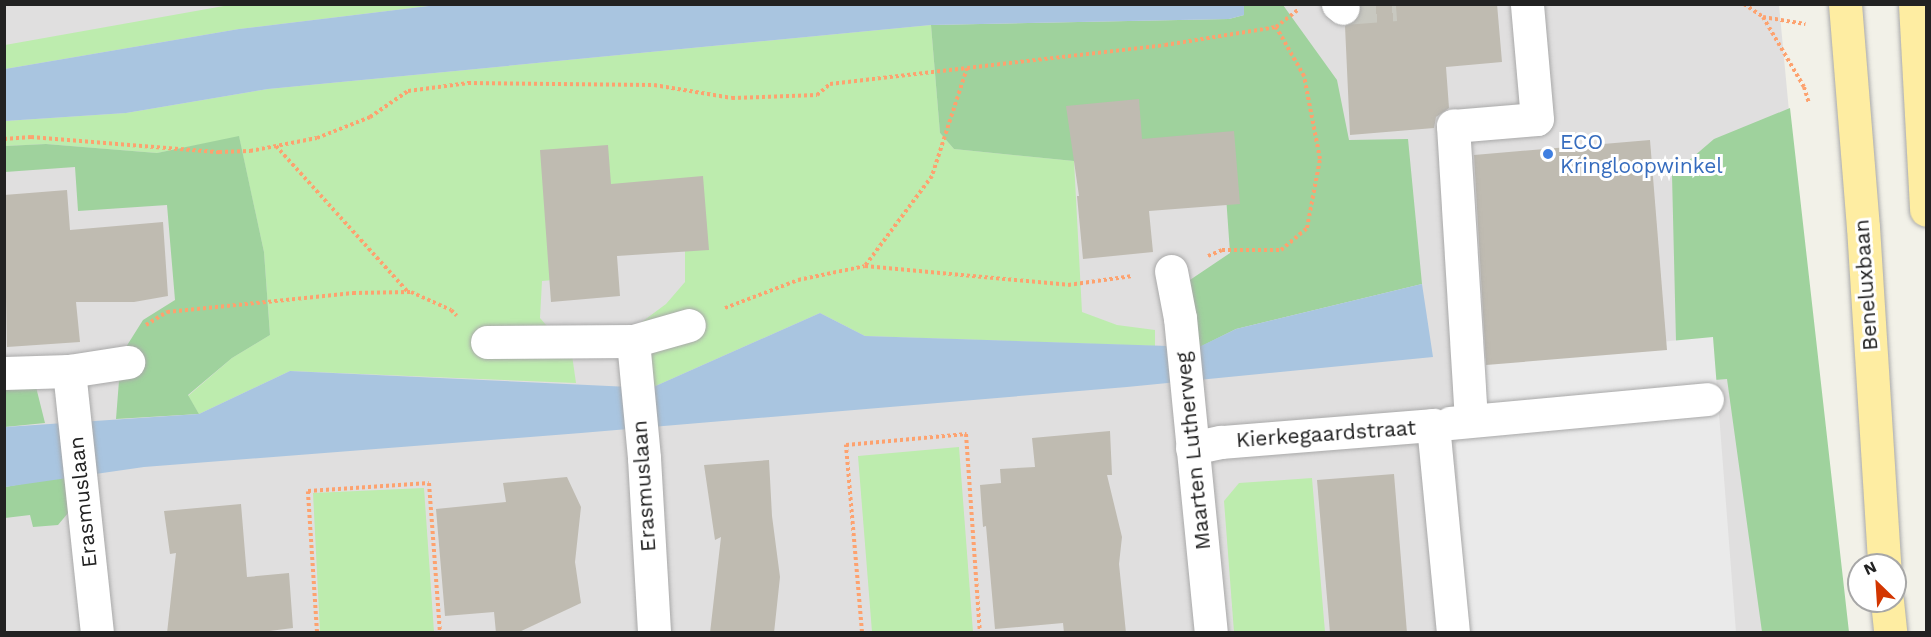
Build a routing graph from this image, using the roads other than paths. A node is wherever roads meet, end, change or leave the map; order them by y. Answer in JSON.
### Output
{"nodes":[{"id":1,"x":1527,"y":4,"type":"edge"},
{"id":2,"x":1845,"y":4,"type":"edge"},
{"id":3,"x":1915,"y":4,"type":"edge"},
{"id":4,"x":1926,"y":210,"type":"edge"},
{"id":5,"x":1171,"y":271,"type":"road end"},
{"id":6,"x":689,"y":325,"type":"road end"},
{"id":7,"x":633,"y":340,"type":"junction"},
{"id":8,"x":487,"y":342,"type":"road end"},
{"id":9,"x":128,"y":362,"type":"road end"},
{"id":10,"x":69,"y":371,"type":"junction"},
{"id":11,"x":4,"y":373,"type":"edge"},
{"id":12,"x":1707,"y":399,"type":"dead end"},
{"id":13,"x":1471,"y":420,"type":"junction"},
{"id":14,"x":1433,"y":425,"type":"junction"},
{"id":15,"x":1192,"y":448,"type":"junction"},
{"id":16,"x":1883,"y":553,"type":"edge"},
{"id":17,"x":1888,"y":613,"type":"edge"},
{"id":18,"x":97,"y":633,"type":"edge"},
{"id":19,"x":654,"y":633,"type":"edge"},
{"id":20,"x":1211,"y":633,"type":"edge"},
{"id":21,"x":1453,"y":633,"type":"edge"},
{"id":22,"x":1890,"y":633,"type":"edge"}],
"edges":[{"from":1,"to":13,"type":"street"},
{"from":2,"to":16,"type":"main road","name":"Beneluxbaan"},
{"from":3,"to":4,"type":"main road"},
{"from":5,"to":15,"type":"street","name":"Maarten Lutherweg"},
{"from":6,"to":7,"type":"street"},
{"from":7,"to":8,"type":"street"},
{"from":7,"to":19,"type":"street","name":"Erasmuslaan"},
{"from":9,"to":10,"type":"street"},
{"from":10,"to":11,"type":"street"},
{"from":10,"to":18,"type":"street","name":"Erasmuslaan"},
{"from":12,"to":13,"type":"street"},
{"from":13,"to":14,"type":"street"},
{"from":14,"to":15,"type":"street","name":"Kierkegaardstraat"},
{"from":14,"to":21,"type":"street","name":"Kierkegaardstraat"},
{"from":15,"to":20,"type":"street","name":"Maarten Lutherweg"},
{"from":17,"to":22,"type":"main road"}]}
